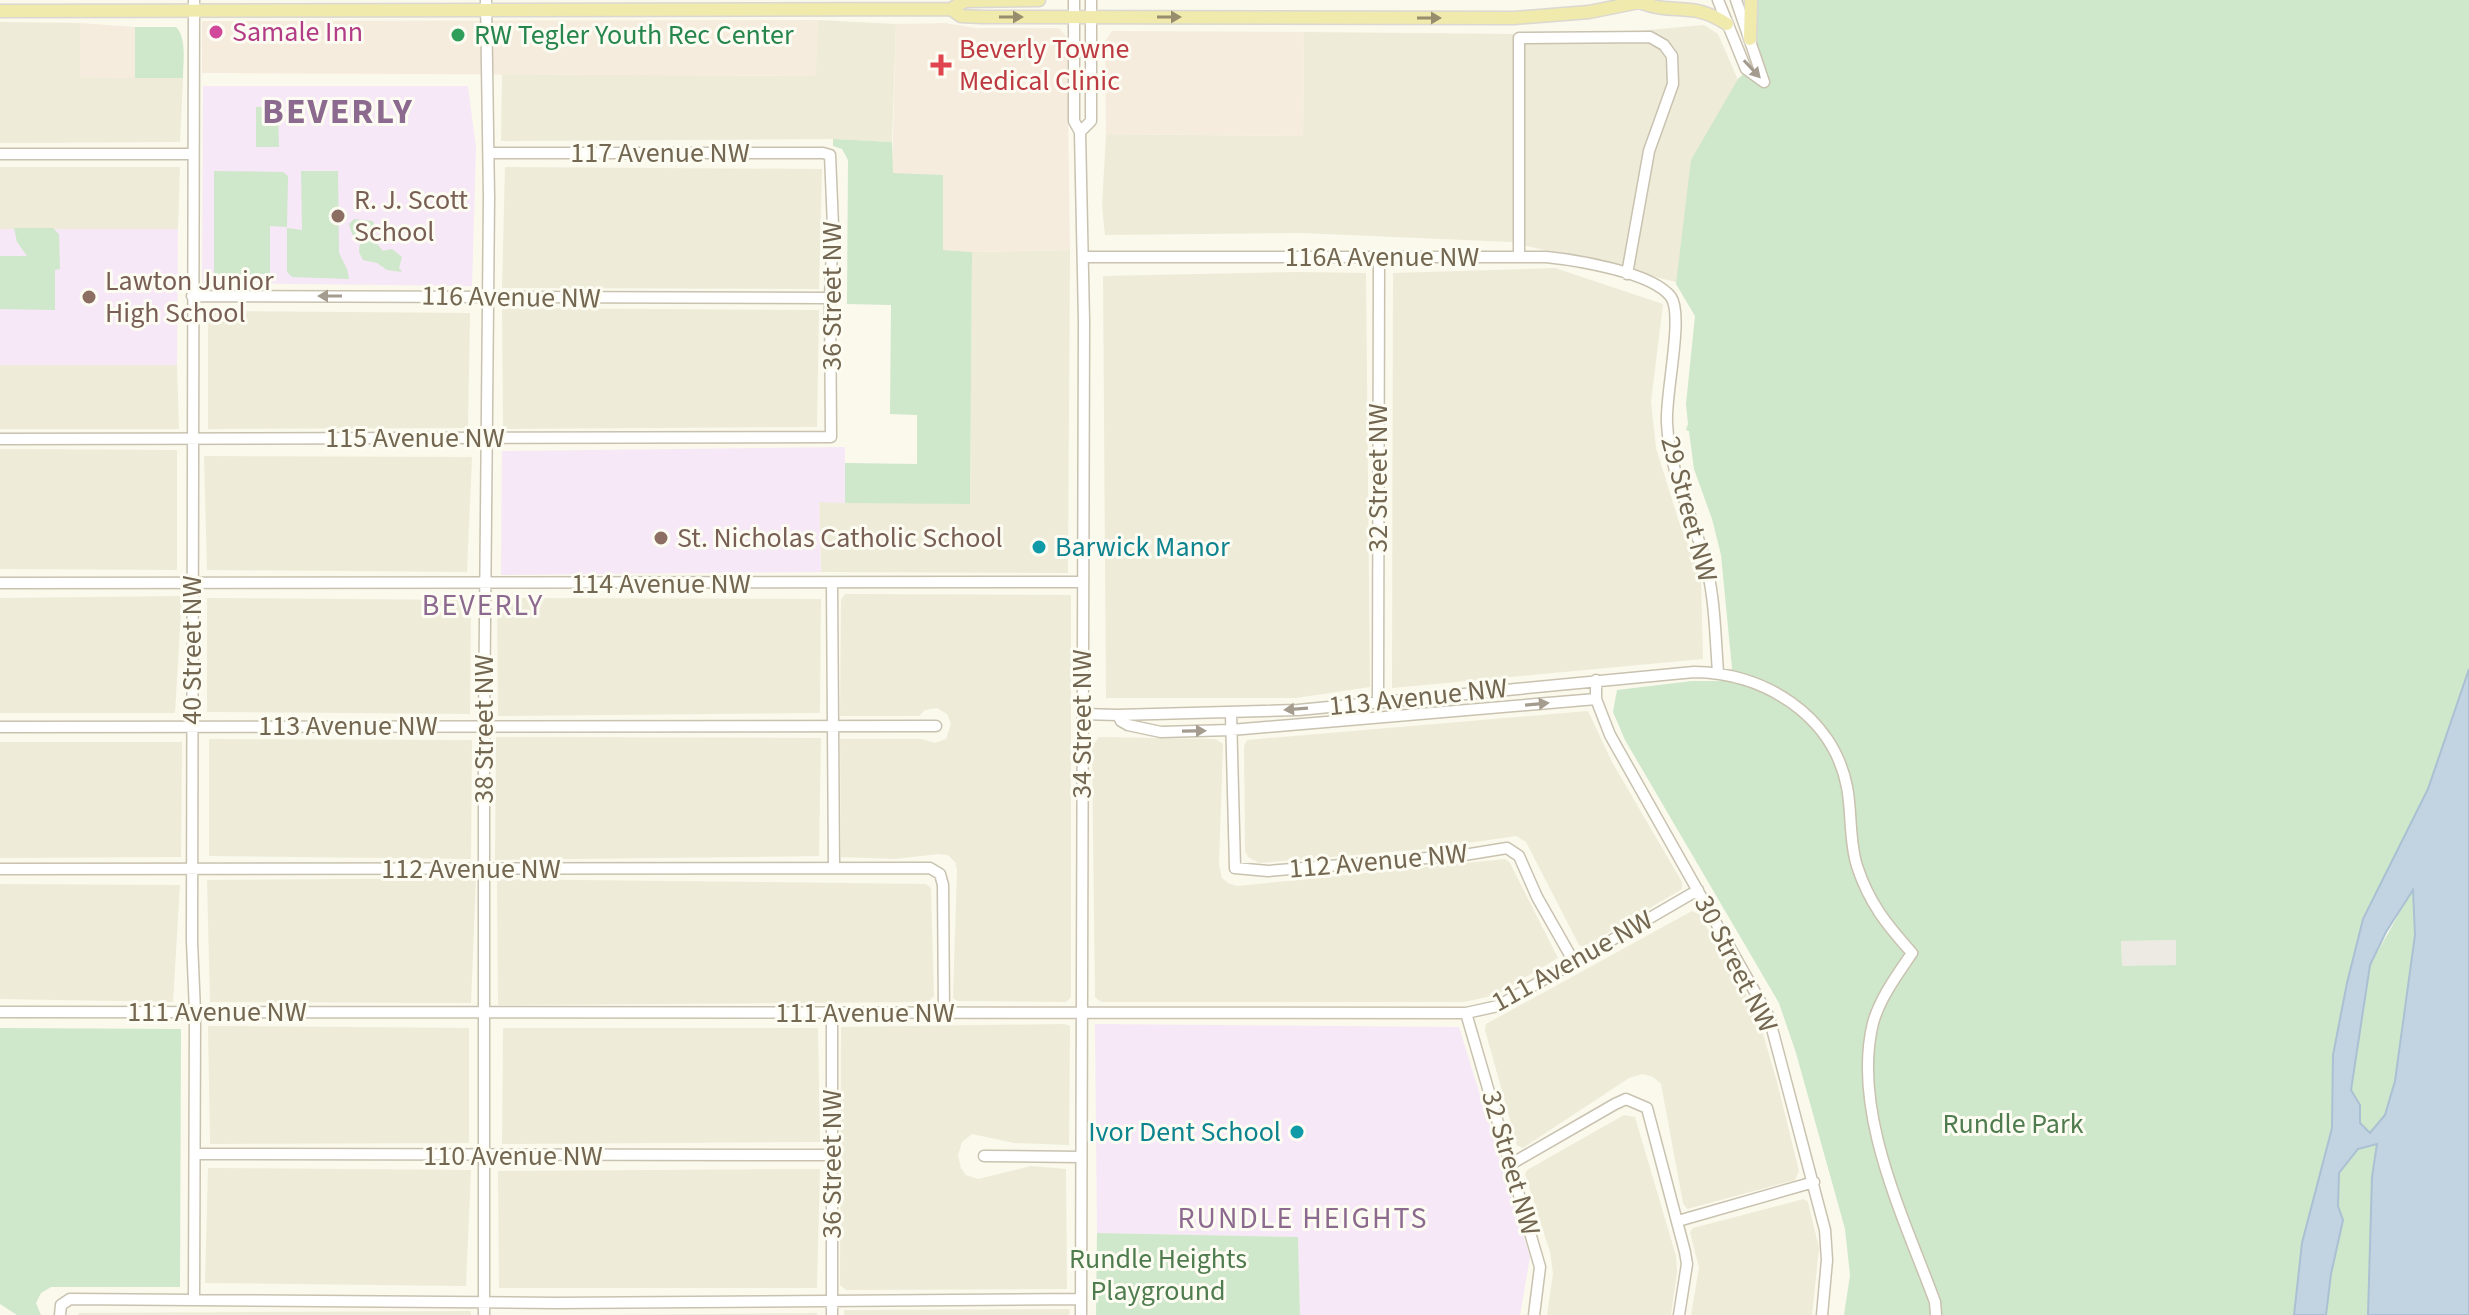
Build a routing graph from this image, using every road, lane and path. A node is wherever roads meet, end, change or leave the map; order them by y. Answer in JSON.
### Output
{"nodes":[{"id":1,"x":1039,"y":0,"type":"edge"},
{"id":2,"x":1074,"y":0,"type":"edge"},
{"id":3,"x":1091,"y":0,"type":"edge"},
{"id":4,"x":1718,"y":0,"type":"edge"},
{"id":5,"x":1736,"y":0,"type":"edge"},
{"id":6,"x":1751,"y":0,"type":"edge"},
{"id":7,"x":1644,"y":1,"type":"edge"},
{"id":8,"x":50,"y":5,"type":"edge"},
{"id":9,"x":194,"y":5,"type":"edge"},
{"id":10,"x":342,"y":5,"type":"edge"},
{"id":11,"x":486,"y":5,"type":"edge"},
{"id":12,"x":637,"y":5,"type":"edge"},
{"id":13,"x":781,"y":5,"type":"edge"},
{"id":14,"x":951,"y":9,"type":"junction"},
{"id":15,"x":0,"y":11,"type":"edge"},
{"id":16,"x":1074,"y":17,"type":"junction"},
{"id":17,"x":1091,"y":17,"type":"junction"},
{"id":18,"x":1727,"y":24,"type":"junction"},
{"id":19,"x":1750,"y":39,"type":"junction"},
{"id":20,"x":1080,"y":132,"type":"junction"},
{"id":21,"x":489,"y":153,"type":"junction"},
{"id":22,"x":0,"y":154,"type":"edge"},
{"id":23,"x":192,"y":154,"type":"junction"},
{"id":24,"x":830,"y":155,"type":"joint"},
{"id":25,"x":1083,"y":257,"type":"junction"},
{"id":26,"x":1379,"y":257,"type":"junction"},
{"id":27,"x":1519,"y":257,"type":"junction"},
{"id":28,"x":1627,"y":274,"type":"junction"},
{"id":29,"x":192,"y":296,"type":"junction"},
{"id":30,"x":488,"y":297,"type":"junction"},
{"id":31,"x":830,"y":298,"type":"junction"},
{"id":32,"x":1673,"y":299,"type":"joint"},
{"id":33,"x":831,"y":437,"type":"joint"},
{"id":34,"x":487,"y":438,"type":"junction"},
{"id":35,"x":0,"y":439,"type":"edge"},
{"id":36,"x":192,"y":439,"type":"junction"},
{"id":37,"x":485,"y":582,"type":"junction"},
{"id":38,"x":1082,"y":582,"type":"junction"},
{"id":39,"x":0,"y":583,"type":"edge"},
{"id":40,"x":192,"y":584,"type":"junction"},
{"id":41,"x":832,"y":584,"type":"junction"},
{"id":42,"x":1718,"y":672,"type":"junction"},
{"id":43,"x":1596,"y":680,"type":"junction"},
{"id":44,"x":1596,"y":699,"type":"junction"},
{"id":45,"x":1378,"y":700,"type":"junction"},
{"id":46,"x":1082,"y":714,"type":"junction"},
{"id":47,"x":1231,"y":714,"type":"junction"},
{"id":48,"x":1118,"y":715,"type":"junction"},
{"id":49,"x":832,"y":724,"type":"junction"},
{"id":50,"x":484,"y":726,"type":"junction"},
{"id":51,"x":936,"y":726,"type":"dead end"},
{"id":52,"x":0,"y":727,"type":"edge"},
{"id":53,"x":192,"y":727,"type":"junction"},
{"id":54,"x":1231,"y":730,"type":"junction"},
{"id":55,"x":834,"y":867,"type":"junction"},
{"id":56,"x":192,"y":868,"type":"junction"},
{"id":57,"x":0,"y":869,"type":"edge"},
{"id":58,"x":484,"y":869,"type":"junction"},
{"id":59,"x":1698,"y":890,"type":"junction"},
{"id":60,"x":1574,"y":962,"type":"junction"},
{"id":61,"x":1081,"y":1011,"type":"junction"},
{"id":62,"x":0,"y":1012,"type":"edge"},
{"id":63,"x":195,"y":1012,"type":"junction"},
{"id":64,"x":484,"y":1012,"type":"junction"},
{"id":65,"x":832,"y":1013,"type":"junction"},
{"id":66,"x":944,"y":1013,"type":"junction"},
{"id":67,"x":1466,"y":1013,"type":"junction"},
{"id":68,"x":195,"y":1154,"type":"junction"},
{"id":69,"x":483,"y":1155,"type":"junction"},
{"id":70,"x":832,"y":1155,"type":"junction"},
{"id":71,"x":984,"y":1156,"type":"dead end"},
{"id":72,"x":1081,"y":1157,"type":"junction"},
{"id":73,"x":1511,"y":1164,"type":"junction"},
{"id":74,"x":1814,"y":1182,"type":"junction"},
{"id":75,"x":1678,"y":1221,"type":"junction"},
{"id":76,"x":194,"y":1299,"type":"junction"},
{"id":77,"x":1081,"y":1299,"type":"junction"},
{"id":78,"x":832,"y":1301,"type":"junction"},
{"id":79,"x":484,"y":1302,"type":"junction"},
{"id":80,"x":60,"y":1315,"type":"edge"},
{"id":81,"x":484,"y":1315,"type":"edge"},
{"id":82,"x":832,"y":1315,"type":"edge"},
{"id":83,"x":1081,"y":1315,"type":"edge"},
{"id":84,"x":1534,"y":1315,"type":"edge"},
{"id":85,"x":1679,"y":1315,"type":"edge"},
{"id":86,"x":1822,"y":1315,"type":"edge"},
{"id":87,"x":1936,"y":1315,"type":"edge"}],
"edges":[{"from":1,"to":14,"type":"main road"},
{"from":2,"to":16,"type":"street","name":"34 Street NW"},
{"from":3,"to":17,"type":"street","name":"34 Street NW"},
{"from":4,"to":18,"type":"street"},
{"from":5,"to":19,"type":"street"},
{"from":6,"to":19,"type":"main road"},
{"from":17,"to":7,"type":"main road","one_way":true},
{"from":7,"to":18,"type":"main road"},
{"from":8,"to":9,"type":"main road"},
{"from":8,"to":15,"type":"main road"},
{"from":9,"to":10,"type":"main road"},
{"from":9,"to":23,"type":"street","name":"40 Street NW"},
{"from":10,"to":11,"type":"main road"},
{"from":11,"to":12,"type":"main road"},
{"from":11,"to":21,"type":"street","name":"38 Street NW"},
{"from":12,"to":13,"type":"main road"},
{"from":13,"to":14,"type":"main road"},
{"from":14,"to":16,"type":"main road","one_way":true},
{"from":16,"to":17,"type":"main road"},
{"from":16,"to":20,"type":"street","name":"34 Street NW"},
{"from":17,"to":20,"type":"street","name":"34 Street NW"},
{"from":18,"to":19,"type":"street","one_way":true},
{"from":20,"to":25,"type":"street","name":"34 Street NW"},
{"from":21,"to":24,"type":"street","name":"117 Avenue NW"},
{"from":21,"to":30,"type":"street","name":"38 Street NW"},
{"from":22,"to":23,"type":"street"},
{"from":23,"to":29,"type":"street","name":"40 Street NW"},
{"from":24,"to":31,"type":"street","name":"36 Street NW"},
{"from":25,"to":26,"type":"street","name":"116A Avenue NW"},
{"from":25,"to":38,"type":"street","name":"34 Street NW"},
{"from":26,"to":27,"type":"street","name":"116A Avenue NW"},
{"from":26,"to":45,"type":"street","name":"32 Street NW"},
{"from":27,"to":28,"type":"street","name":"116A Avenue NW"},
{"from":27,"to":28,"type":"street"},
{"from":28,"to":32,"type":"street","name":"116A Avenue NW"},
{"from":30,"to":29,"type":"street","name":"116 Avenue NW","one_way":true},
{"from":29,"to":36,"type":"street","name":"40 Street NW"},
{"from":30,"to":31,"type":"street","name":"116 Avenue NW"},
{"from":30,"to":34,"type":"street","name":"38 Street NW"},
{"from":31,"to":33,"type":"street","name":"36 Street NW"},
{"from":32,"to":42,"type":"street","name":"29 Street NW"},
{"from":33,"to":34,"type":"street","name":"115 Avenue NW"},
{"from":34,"to":36,"type":"street","name":"115 Avenue NW"},
{"from":34,"to":37,"type":"street","name":"38 Street NW"},
{"from":35,"to":36,"type":"street","name":"115 Avenue NW"},
{"from":36,"to":40,"type":"street","name":"40 Street NW"},
{"from":37,"to":40,"type":"street","name":"114 Avenue NW"},
{"from":37,"to":41,"type":"street","name":"114 Avenue NW"},
{"from":37,"to":50,"type":"street","name":"38 Street NW"},
{"from":38,"to":41,"type":"street","name":"114 Avenue NW"},
{"from":38,"to":46,"type":"street","name":"34 Street NW"},
{"from":39,"to":40,"type":"street","name":"114 Avenue NW"},
{"from":40,"to":53,"type":"street","name":"40 Street NW"},
{"from":41,"to":49,"type":"street"},
{"from":42,"to":43,"type":"street","name":"113 Avenue NW"},
{"from":42,"to":87,"type":"street","name":"113 Avenue NW"},
{"from":43,"to":44,"type":"street","name":"30 Street NW"},
{"from":43,"to":45,"type":"street","name":"113 Avenue NW"},
{"from":54,"to":44,"type":"street","name":"113 Avenue NW","one_way":true},
{"from":44,"to":59,"type":"street","name":"30 Street NW"},
{"from":45,"to":47,"type":"street","name":"113 Avenue NW","one_way":true},
{"from":46,"to":48,"type":"street","name":"113 Avenue NW"},
{"from":46,"to":61,"type":"street","name":"34 Street NW"},
{"from":47,"to":48,"type":"street","name":"113 Avenue NW"},
{"from":47,"to":54,"type":"street"},
{"from":48,"to":54,"type":"street","name":"113 Avenue NW","one_way":true},
{"from":49,"to":50,"type":"street","name":"113 Avenue NW"},
{"from":49,"to":51,"type":"street","name":"113 Avenue NW"},
{"from":49,"to":55,"type":"street"},
{"from":50,"to":53,"type":"street","name":"113 Avenue NW"},
{"from":50,"to":58,"type":"street","name":"38 Street NW"},
{"from":52,"to":53,"type":"street","name":"113 Avenue NW"},
{"from":53,"to":56,"type":"street","name":"40 Street NW"},
{"from":54,"to":60,"type":"street","name":"112 Avenue NW"},
{"from":55,"to":58,"type":"street","name":"112 Avenue NW"},
{"from":55,"to":66,"type":"street","name":"112 Avenue NW"},
{"from":56,"to":57,"type":"street","name":"112 Avenue NW"},
{"from":56,"to":58,"type":"street","name":"112 Avenue NW"},
{"from":56,"to":63,"type":"street","name":"40 Street NW"},
{"from":58,"to":64,"type":"street","name":"38 Street NW"},
{"from":59,"to":60,"type":"street","name":"111 Avenue NW"},
{"from":59,"to":74,"type":"street","name":"30 Street NW"},
{"from":60,"to":67,"type":"street","name":"111 Avenue NW"},
{"from":61,"to":66,"type":"street","name":"111 Avenue NW"},
{"from":61,"to":67,"type":"street","name":"111 Avenue NW"},
{"from":61,"to":72,"type":"street","name":"34 Street NW"},
{"from":62,"to":63,"type":"street","name":"111 Avenue NW"},
{"from":63,"to":64,"type":"street","name":"111 Avenue NW"},
{"from":63,"to":68,"type":"street","name":"40 Street NW"},
{"from":64,"to":65,"type":"street","name":"111 Avenue NW"},
{"from":64,"to":69,"type":"street","name":"38 Street NW"},
{"from":65,"to":66,"type":"street","name":"111 Avenue NW"},
{"from":65,"to":70,"type":"street","name":"36 Street NW"},
{"from":67,"to":73,"type":"street","name":"32 Street NW"},
{"from":68,"to":69,"type":"street","name":"110 Avenue NW"},
{"from":68,"to":76,"type":"street","name":"40 Street NW"},
{"from":69,"to":70,"type":"street","name":"110 Avenue NW"},
{"from":69,"to":79,"type":"street","name":"38 Street NW"},
{"from":70,"to":78,"type":"street","name":"36 Street NW"},
{"from":71,"to":72,"type":"street"},
{"from":72,"to":77,"type":"street","name":"34 Street NW"},
{"from":73,"to":75,"type":"street"},
{"from":73,"to":84,"type":"street","name":"32 Street NW"},
{"from":74,"to":75,"type":"street"},
{"from":74,"to":86,"type":"street","name":"30 Street NW"},
{"from":75,"to":85,"type":"street"},
{"from":76,"to":79,"type":"street"},
{"from":76,"to":80,"type":"street"},
{"from":77,"to":78,"type":"street"},
{"from":77,"to":83,"type":"street","name":"34 Street NW"},
{"from":78,"to":79,"type":"street"},
{"from":78,"to":82,"type":"street","name":"36 Street NW"},
{"from":79,"to":81,"type":"street","name":"38 Street NW"}]}
